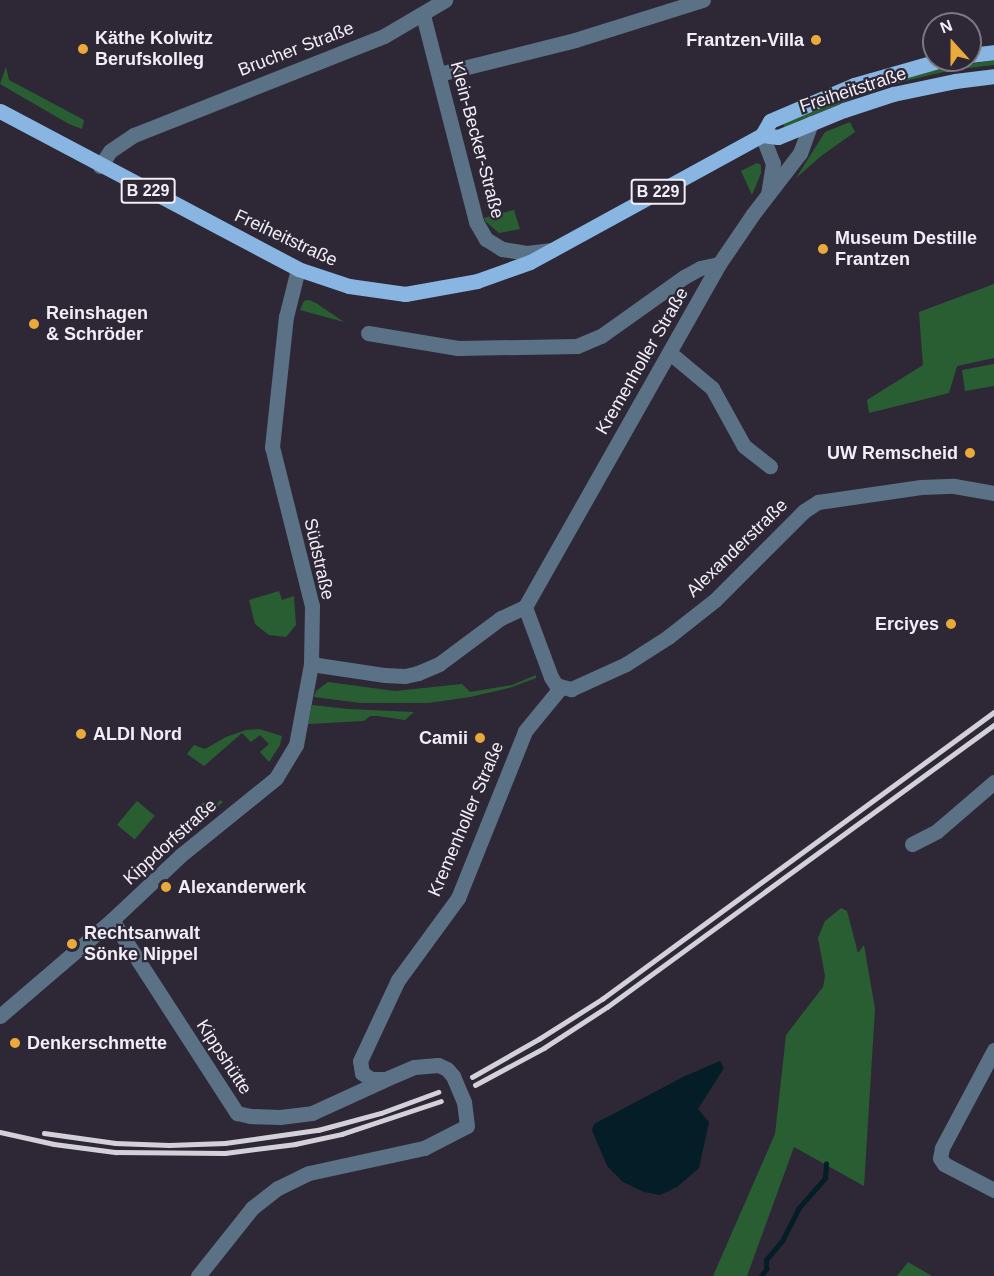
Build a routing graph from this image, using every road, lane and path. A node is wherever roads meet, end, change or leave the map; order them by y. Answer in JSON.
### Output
{"nodes":[{"id":1,"x":445,"y":0,"type":"edge"},
{"id":2,"x":703,"y":0,"type":"edge"},
{"id":3,"x":423,"y":15,"type":"junction"},
{"id":4,"x":922,"y":65,"type":"edge"},
{"id":5,"x":439,"y":74,"type":"junction"},
{"id":6,"x":994,"y":76,"type":"edge"},
{"id":7,"x":0,"y":111,"type":"edge"},
{"id":8,"x":811,"y":123,"type":"junction"},
{"id":9,"x":762,"y":135,"type":"junction"},
{"id":10,"x":100,"y":166,"type":"junction"},
{"id":11,"x":768,"y":194,"type":"junction"},
{"id":12,"x":555,"y":250,"type":"junction"},
{"id":13,"x":719,"y":264,"type":"junction"},
{"id":14,"x":298,"y":269,"type":"junction"},
{"id":15,"x":368,"y":333,"type":"dead end"},
{"id":16,"x":670,"y":353,"type":"junction"},
{"id":17,"x":770,"y":466,"type":"dead end"},
{"id":18,"x":994,"y":494,"type":"edge"},
{"id":19,"x":525,"y":607,"type":"junction"},
{"id":20,"x":311,"y":664,"type":"junction"},
{"id":21,"x":561,"y":687,"type":"junction"},
{"id":22,"x":994,"y":782,"type":"edge"},
{"id":23,"x":912,"y":844,"type":"dead end"},
{"id":24,"x":112,"y":920,"type":"junction"},
{"id":25,"x":0,"y":1016,"type":"edge"},
{"id":26,"x":994,"y":1050,"type":"edge"},
{"id":27,"x":386,"y":1079,"type":"junction"},
{"id":28,"x":994,"y":1190,"type":"edge"},
{"id":29,"x":198,"y":1276,"type":"edge"}],
"edges":[{"from":1,"to":3,"type":"street","name":"Brucher Straße"},
{"from":2,"to":5,"type":"street"},
{"from":3,"to":5,"type":"street","name":"Klein-Becker-Straße"},
{"from":3,"to":10,"type":"street","name":"Brucher Straße"},
{"from":4,"to":9,"type":"main road","name":"Freiheitstraße","number":"B 229"},
{"from":5,"to":12,"type":"street","name":"Klein-Becker-Straße"},
{"from":6,"to":8,"type":"main road","name":"Freiheitstraße","number":"B 229"},
{"from":7,"to":10,"type":"main road","name":"Freiheitstraße","number":"B 229"},
{"from":8,"to":9,"type":"main road","name":"Freiheitstraße","number":"B 229"},
{"from":8,"to":11,"type":"street","name":"Kremenholler Straße"},
{"from":9,"to":11,"type":"street"},
{"from":9,"to":12,"type":"main road","name":"Freiheitstraße","number":"B 229"},
{"from":10,"to":14,"type":"main road","name":"Freiheitstraße","number":"B 229"},
{"from":11,"to":13,"type":"street","name":"Kremenholler Straße"},
{"from":12,"to":14,"type":"main road","name":"Freiheitstraße","number":"B 229"},
{"from":13,"to":15,"type":"street"},
{"from":13,"to":16,"type":"street","name":"Kremenholler Straße"},
{"from":14,"to":20,"type":"street","name":"Südstraße"},
{"from":16,"to":17,"type":"street"},
{"from":16,"to":19,"type":"street","name":"Kremenholler Straße"},
{"from":18,"to":21,"type":"street","name":"Alexanderstraße"},
{"from":19,"to":20,"type":"street"},
{"from":19,"to":21,"type":"street"},
{"from":20,"to":24,"type":"street","name":"Kippdorfstraße"},
{"from":21,"to":27,"type":"street","name":"Kremenholler Straße"},
{"from":22,"to":23,"type":"street"},
{"from":24,"to":25,"type":"street","name":"Kippdorfstraße"},
{"from":24,"to":27,"type":"street","name":"Kippshütte"},
{"from":26,"to":28,"type":"street"},
{"from":27,"to":29,"type":"street"}]}
